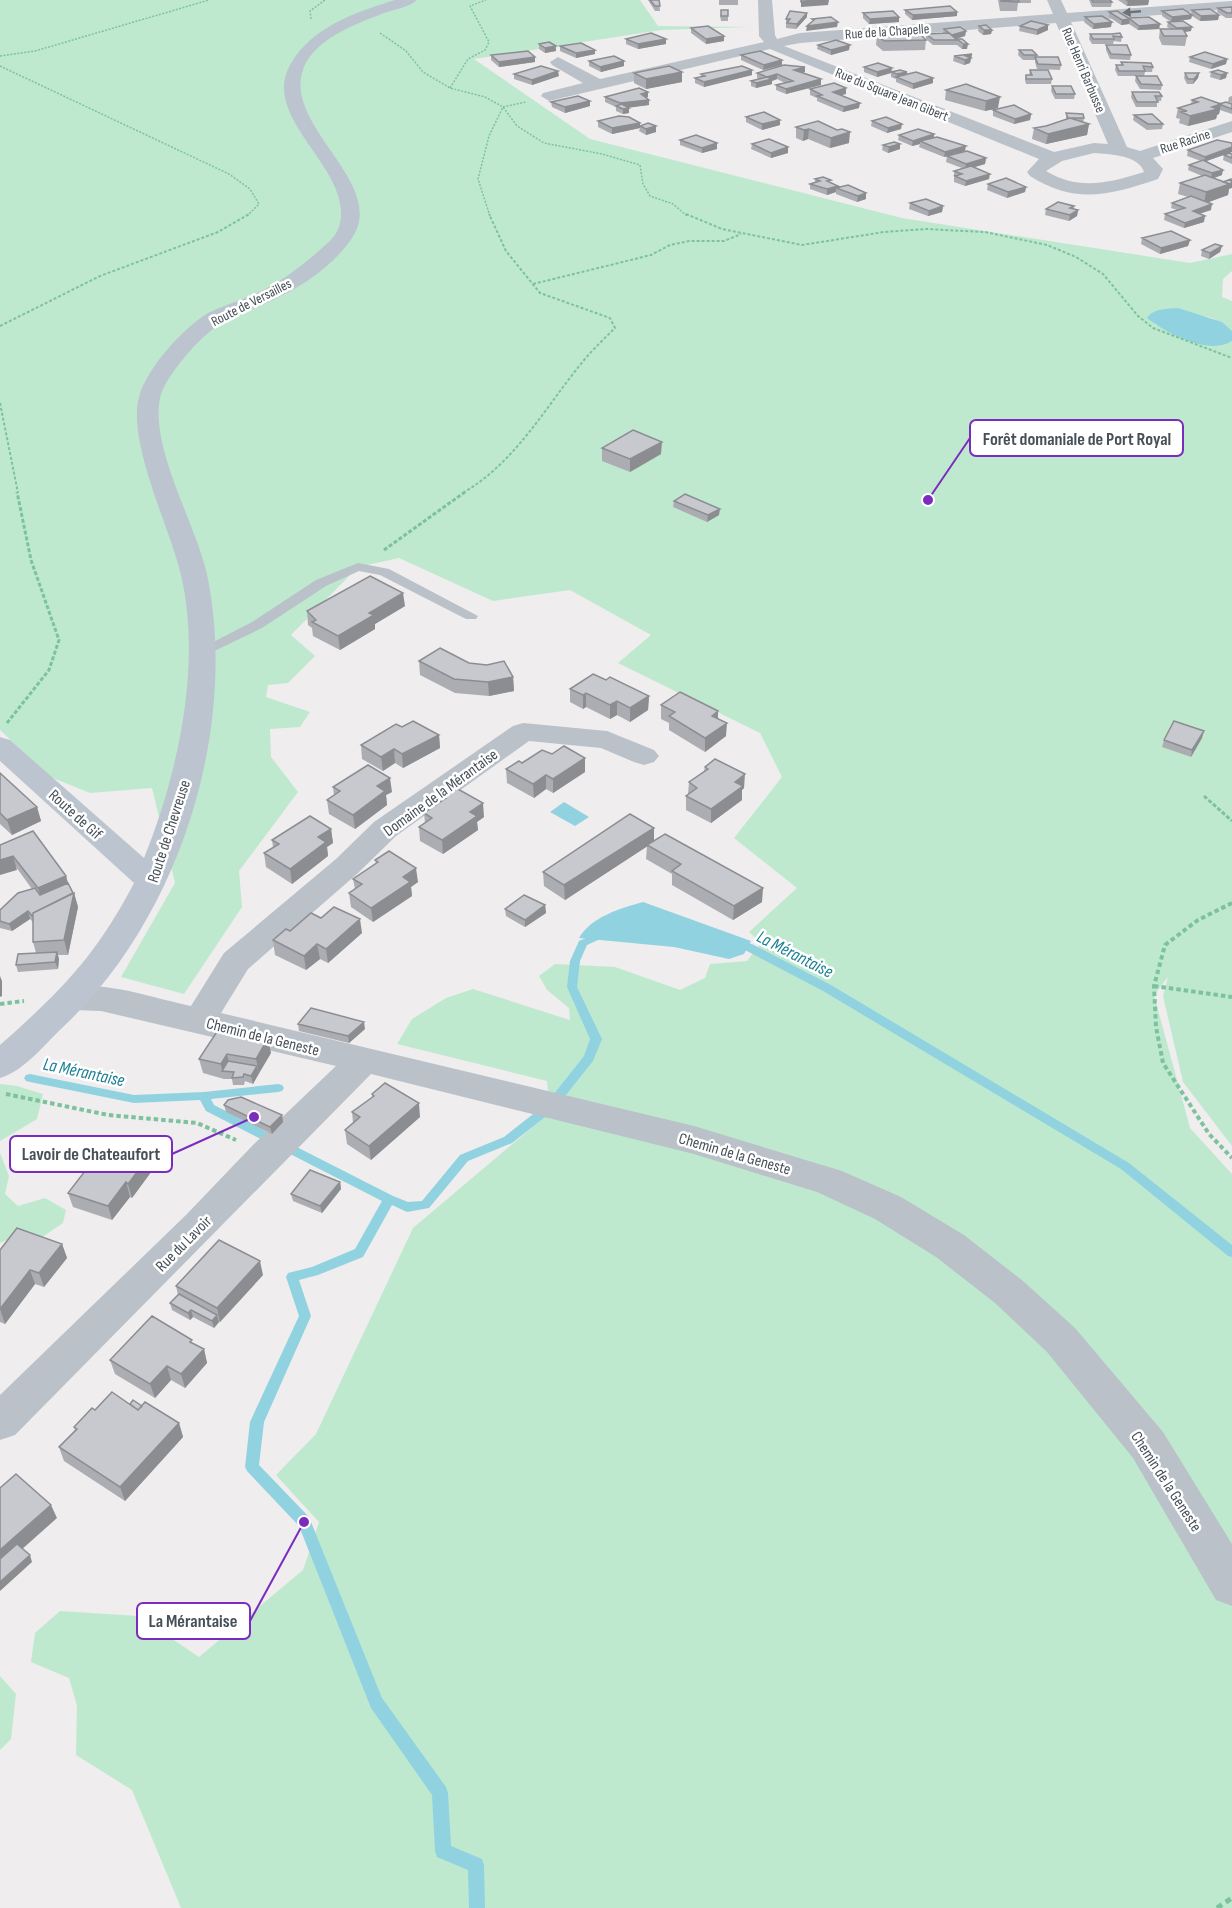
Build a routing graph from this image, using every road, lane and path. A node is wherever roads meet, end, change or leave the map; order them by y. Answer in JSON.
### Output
{"nodes":[{"id":1,"x":209,"y":0,"type":"edge"},
{"id":2,"x":410,"y":0,"type":"edge"},
{"id":3,"x":486,"y":0,"type":"edge"},
{"id":4,"x":765,"y":0,"type":"edge"},
{"id":5,"x":1054,"y":0,"type":"edge"},
{"id":6,"x":1232,"y":4,"type":"edge"},
{"id":7,"x":1061,"y":17,"type":"junction"},
{"id":8,"x":339,"y":26,"type":"junction"},
{"id":9,"x":772,"y":43,"type":"junction"},
{"id":10,"x":0,"y":56,"type":"edge"},
{"id":11,"x":558,"y":62,"type":"dead end"},
{"id":12,"x":0,"y":66,"type":"edge"},
{"id":13,"x":596,"y":84,"type":"junction"},
{"id":14,"x":450,"y":88,"type":"junction"},
{"id":15,"x":549,"y":96,"type":"dead end"},
{"id":16,"x":503,"y":107,"type":"junction"},
{"id":17,"x":1232,"y":126,"type":"edge"},
{"id":18,"x":1124,"y":149,"type":"junction"},
{"id":19,"x":1055,"y":159,"type":"junction"},
{"id":20,"x":741,"y":233,"type":"junction"},
{"id":21,"x":533,"y":284,"type":"junction"},
{"id":22,"x":0,"y":326,"type":"edge"},
{"id":23,"x":1232,"y":358,"type":"edge"},
{"id":24,"x":0,"y":403,"type":"edge"},
{"id":25,"x":358,"y":567,"type":"junction"},
{"id":26,"x":195,"y":578,"type":"joint"},
{"id":27,"x":471,"y":616,"type":"dead end"},
{"id":28,"x":201,"y":652,"type":"junction"},
{"id":29,"x":0,"y":732,"type":"edge"},
{"id":30,"x":0,"y":746,"type":"edge"},
{"id":31,"x":644,"y":756,"type":"dead end"},
{"id":32,"x":1204,"y":796,"type":"dead end"},
{"id":33,"x":1232,"y":821,"type":"edge"},
{"id":34,"x":152,"y":882,"type":"junction"},
{"id":35,"x":1232,"y":903,"type":"edge"},
{"id":36,"x":1155,"y":986,"type":"junction"},
{"id":37,"x":1232,"y":997,"type":"edge"},
{"id":38,"x":72,"y":998,"type":"junction"},
{"id":39,"x":200,"y":1020,"type":"junction"},
{"id":40,"x":363,"y":1061,"type":"junction"},
{"id":41,"x":0,"y":1065,"type":"edge"},
{"id":42,"x":0,"y":1093,"type":"edge"},
{"id":43,"x":278,"y":1142,"type":"junction"},
{"id":44,"x":1232,"y":1158,"type":"edge"},
{"id":45,"x":0,"y":1422,"type":"edge"},
{"id":46,"x":1232,"y":1585,"type":"edge"},
{"id":47,"x":1232,"y":1898,"type":"edge"},
{"id":48,"x":1217,"y":1908,"type":"edge"}],
"edges":[{"from":1,"to":10,"type":"path"},
{"from":2,"to":8,"type":"main road","name":"Route de Versailles"},
{"from":3,"to":14,"type":"path"},
{"from":4,"to":9,"type":"street"},
{"from":5,"to":7,"type":"street","name":"Rue Henri Barbusse"},
{"from":6,"to":7,"type":"street","name":"Rue de la Chapelle","one_way":true},
{"from":7,"to":9,"type":"street","name":"Rue de la Chapelle"},
{"from":7,"to":18,"type":"street","name":"Rue Henri Barbusse"},
{"from":8,"to":14,"type":"path"},
{"from":8,"to":26,"type":"main road","name":"Route de Versailles"},
{"from":9,"to":13,"type":"street","name":"Rue de la Chapelle"},
{"from":9,"to":19,"type":"street","name":"Rue du Square Jean Gibert"},
{"from":11,"to":13,"type":"street"},
{"from":12,"to":22,"type":"path"},
{"from":13,"to":15,"type":"street","name":"Rue de la Chapelle"},
{"from":14,"to":16,"type":"path"},
{"from":16,"to":20,"type":"path"},
{"from":16,"to":21,"type":"path"},
{"from":17,"to":18,"type":"street","name":"Rue Racine"},
{"from":18,"to":19,"type":"street"},
{"from":18,"to":19,"type":"street","name":"Rue Henri Barbusse"},
{"from":20,"to":21,"type":"path"},
{"from":20,"to":23,"type":"path"},
{"from":21,"to":25,"type":"path"},
{"from":24,"to":29,"type":"path"},
{"from":25,"to":27,"type":"lane"},
{"from":25,"to":28,"type":"lane"},
{"from":26,"to":28,"type":"main road","name":"Route de Chevreuse"},
{"from":28,"to":34,"type":"main road","name":"Route de Chevreuse"},
{"from":30,"to":34,"type":"main road","name":"Route de Gif"},
{"from":31,"to":39,"type":"street","name":"Domaine de la Mérantaise"},
{"from":32,"to":33,"type":"path"},
{"from":34,"to":38,"type":"main road","name":"Route de Chevreuse"},
{"from":35,"to":36,"type":"path"},
{"from":36,"to":37,"type":"path"},
{"from":36,"to":44,"type":"path"},
{"from":38,"to":39,"type":"street","name":"Chemin de la Geneste"},
{"from":38,"to":41,"type":"main road","name":"Route de Chevreuse"},
{"from":39,"to":40,"type":"street","name":"Chemin de la Geneste"},
{"from":40,"to":43,"type":"street","name":"Rue du Lavoir"},
{"from":40,"to":46,"type":"street","name":"Chemin de la Geneste"},
{"from":42,"to":43,"type":"path"},
{"from":43,"to":45,"type":"street","name":"Rue du Lavoir"},
{"from":47,"to":48,"type":"path"}]}
